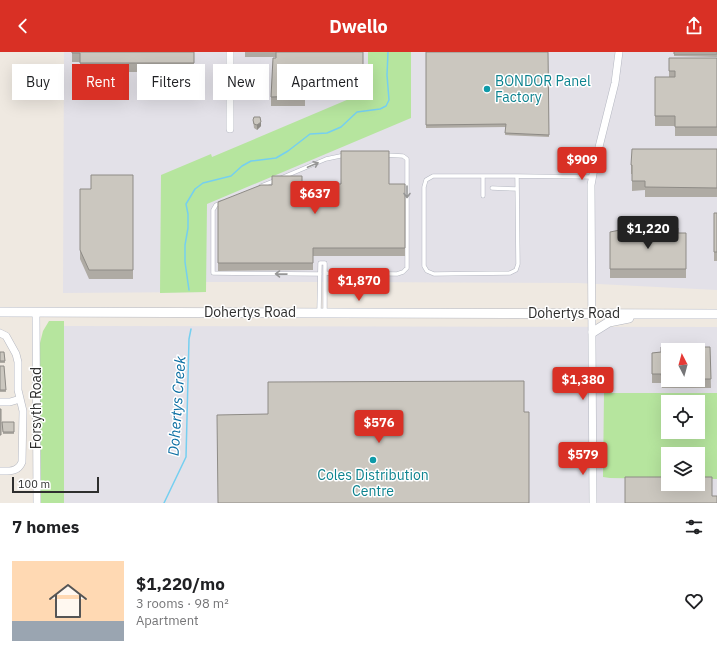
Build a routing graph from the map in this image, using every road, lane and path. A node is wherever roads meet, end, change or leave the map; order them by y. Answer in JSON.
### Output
{"nodes":[{"id":1,"x":230,"y":52,"type":"edge"},
{"id":2,"x":619,"y":52,"type":"edge"},
{"id":3,"x":230,"y":129,"type":"dead end"},
{"id":4,"x":352,"y":155,"type":"edge"},
{"id":5,"x":380,"y":155,"type":"edge"},
{"id":6,"x":483,"y":176,"type":"junction"},
{"id":7,"x":517,"y":176,"type":"junction"},
{"id":8,"x":592,"y":177,"type":"junction"},
{"id":9,"x":492,"y":188,"type":"dead end"},
{"id":10,"x":254,"y":189,"type":"edge"},
{"id":11,"x":517,"y":189,"type":"junction"},
{"id":12,"x":483,"y":196,"type":"dead end"},
{"id":13,"x":224,"y":202,"type":"edge"},
{"id":14,"x":325,"y":273,"type":"junction"},
{"id":15,"x":320,"y":274,"type":"junction"},
{"id":16,"x":0,"y":312,"type":"edge"},
{"id":17,"x":36,"y":312,"type":"junction"},
{"id":18,"x":322,"y":313,"type":"junction"},
{"id":19,"x":592,"y":313,"type":"junction"},
{"id":20,"x":714,"y":314,"type":"edge"},
{"id":21,"x":592,"y":332,"type":"junction"},
{"id":22,"x":0,"y":333,"type":"edge"},
{"id":23,"x":20,"y":399,"type":"junction"},
{"id":24,"x":0,"y":402,"type":"edge"},
{"id":25,"x":0,"y":471,"type":"edge"},
{"id":26,"x":36,"y":503,"type":"edge"},
{"id":27,"x":593,"y":503,"type":"edge"}],
"edges":[{"from":1,"to":3,"type":"street"},
{"from":2,"to":8,"type":"street"},
{"from":10,"to":4,"type":"lane","one_way":true},
{"from":5,"to":14,"type":"lane","one_way":true},
{"from":6,"to":7,"type":"lane"},
{"from":6,"to":11,"type":"lane"},
{"from":6,"to":12,"type":"lane"},
{"from":7,"to":8,"type":"lane"},
{"from":7,"to":11,"type":"lane"},
{"from":8,"to":19,"type":"street"},
{"from":9,"to":11,"type":"lane"},
{"from":15,"to":13,"type":"lane","one_way":true},
{"from":14,"to":15,"type":"lane"},
{"from":14,"to":18,"type":"lane"},
{"from":15,"to":18,"type":"lane"},
{"from":16,"to":17,"type":"main road","name":"Dohertys Road"},
{"from":17,"to":18,"type":"main road","name":"Dohertys Road"},
{"from":17,"to":26,"type":"street","name":"Forsyth Road"},
{"from":18,"to":19,"type":"main road","name":"Dohertys Road"},
{"from":19,"to":20,"type":"main road","name":"Dohertys Road"},
{"from":19,"to":21,"type":"street"},
{"from":20,"to":21,"type":"main road"},
{"from":21,"to":27,"type":"street"},
{"from":22,"to":23,"type":"street"},
{"from":23,"to":24,"type":"street"},
{"from":23,"to":25,"type":"street"}]}
